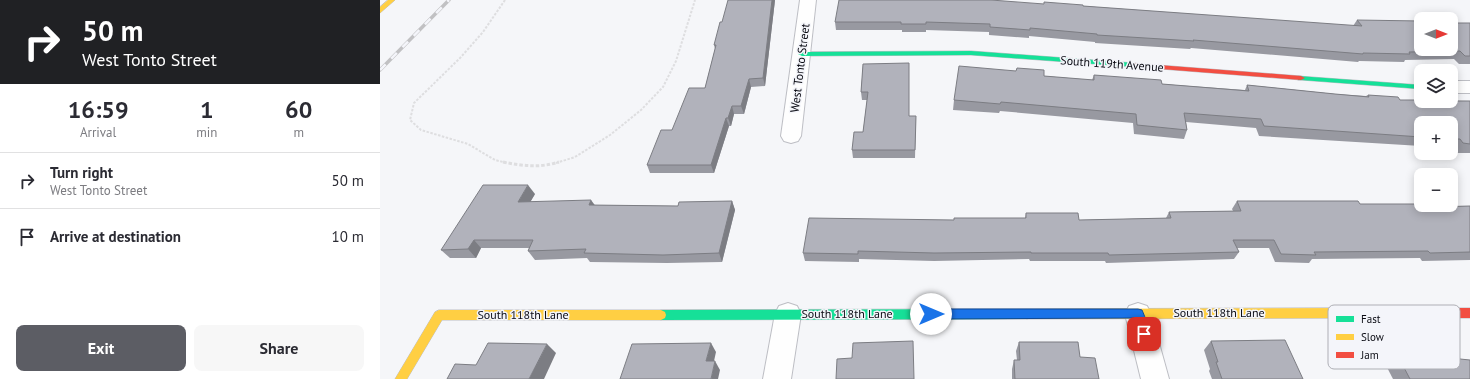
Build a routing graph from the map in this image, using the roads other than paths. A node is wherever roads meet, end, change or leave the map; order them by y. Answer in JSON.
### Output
{"nodes":[{"id":1,"x":392,"y":0,"type":"edge"},
{"id":2,"x":808,"y":0,"type":"edge"},
{"id":3,"x":380,"y":11,"type":"edge"},
{"id":4,"x":802,"y":54,"type":"junction"},
{"id":5,"x":1414,"y":86,"type":"edge"},
{"id":6,"x":1470,"y":87,"type":"edge"},
{"id":7,"x":1458,"y":88,"type":"edge"},
{"id":8,"x":791,"y":136,"type":"dead end"},
{"id":9,"x":1328,"y":313,"type":"edge"},
{"id":10,"x":1460,"y":313,"type":"edge"},
{"id":11,"x":1470,"y":313,"type":"edge"},
{"id":12,"x":788,"y":314,"type":"junction"},
{"id":13,"x":1138,"y":314,"type":"junction"},
{"id":14,"x":401,"y":379,"type":"edge"},
{"id":15,"x":777,"y":379,"type":"edge"},
{"id":16,"x":1156,"y":379,"type":"edge"}],
"edges":[{"from":1,"to":3,"type":"street"},
{"from":2,"to":4,"type":"street","name":"West Tonto Street"},
{"from":4,"to":5,"type":"street","name":"South 119th Avenue"},
{"from":4,"to":8,"type":"street","name":"West Tonto Street"},
{"from":6,"to":7,"type":"street"},
{"from":9,"to":13,"type":"street","name":"South 118th Lane"},
{"from":10,"to":11,"type":"street","name":"South 118th Lane"},
{"from":12,"to":13,"type":"street","name":"South 118th Lane"},
{"from":12,"to":14,"type":"street","name":"South 118th Lane"},
{"from":12,"to":15,"type":"street"},
{"from":13,"to":16,"type":"street"}]}
